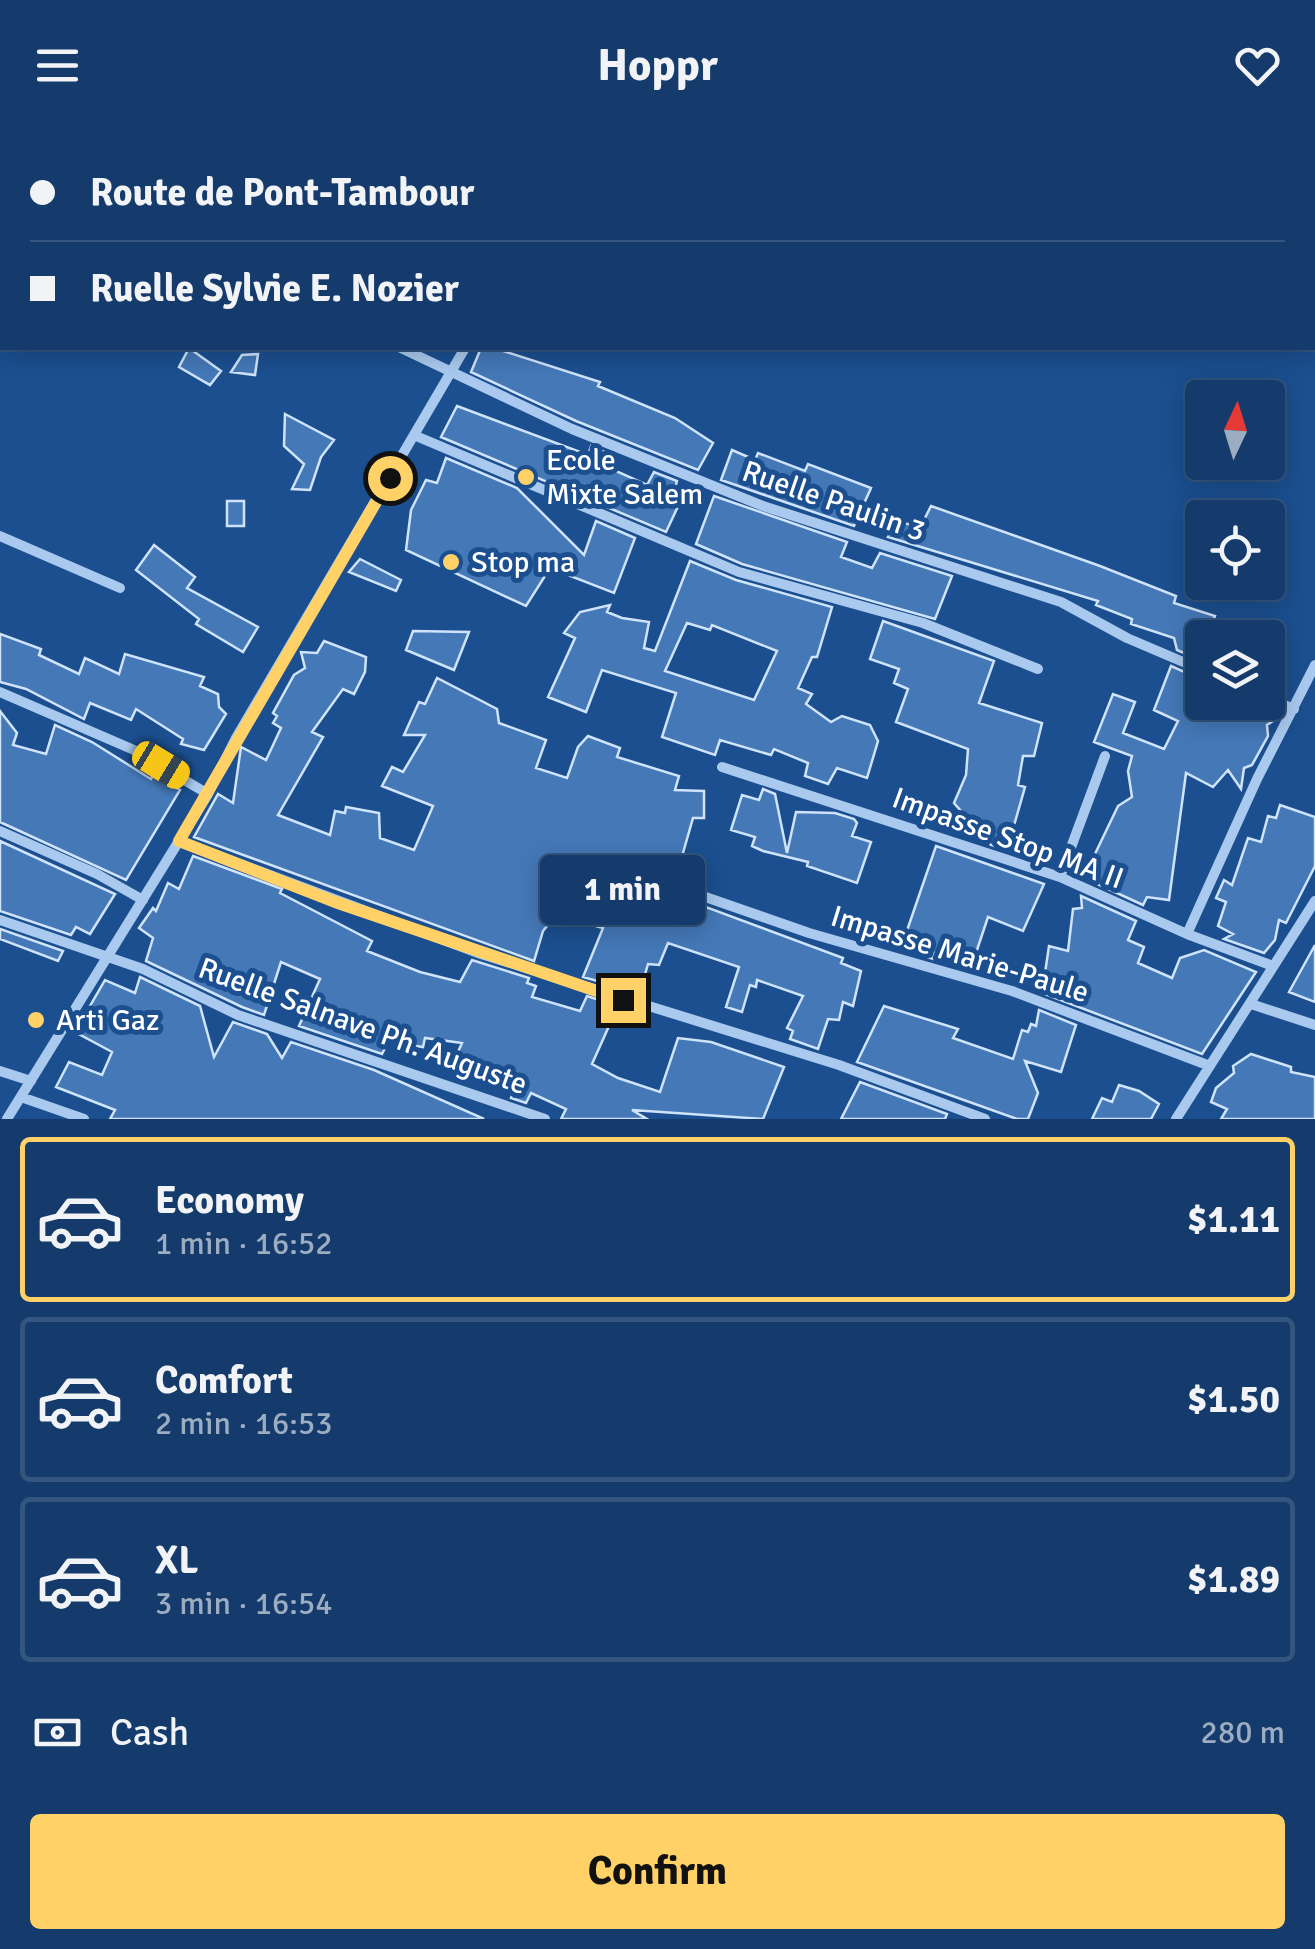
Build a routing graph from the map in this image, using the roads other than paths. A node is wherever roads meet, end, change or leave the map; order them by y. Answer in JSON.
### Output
{"nodes":[{"id":1,"x":405,"y":350,"type":"edge"},
{"id":2,"x":464,"y":350,"type":"edge"},
{"id":3,"x":451,"y":374,"type":"junction"},
{"id":4,"x":416,"y":436,"type":"junction"},
{"id":5,"x":0,"y":536,"type":"edge"},
{"id":6,"x":120,"y":588,"type":"dead end"},
{"id":7,"x":1185,"y":663,"type":"edge"},
{"id":8,"x":1315,"y":666,"type":"edge"},
{"id":9,"x":1038,"y":669,"type":"dead end"},
{"id":10,"x":0,"y":692,"type":"edge"},
{"id":11,"x":1285,"y":705,"type":"edge"},
{"id":12,"x":1294,"y":709,"type":"junction"},
{"id":13,"x":1105,"y":756,"type":"dead end"},
{"id":14,"x":722,"y":767,"type":"dead end"},
{"id":15,"x":208,"y":794,"type":"junction"},
{"id":16,"x":0,"y":831,"type":"edge"},
{"id":17,"x":179,"y":841,"type":"junction"},
{"id":18,"x":1060,"y":876,"type":"junction"},
{"id":19,"x":694,"y":894,"type":"dead end"},
{"id":20,"x":142,"y":900,"type":"junction"},
{"id":21,"x":1315,"y":901,"type":"edge"},
{"id":22,"x":0,"y":920,"type":"edge"},
{"id":23,"x":1187,"y":934,"type":"junction"},
{"id":24,"x":108,"y":956,"type":"junction"},
{"id":25,"x":1274,"y":966,"type":"junction"},
{"id":26,"x":1251,"y":1004,"type":"junction"},
{"id":27,"x":1315,"y":1025,"type":"edge"},
{"id":28,"x":1210,"y":1066,"type":"junction"},
{"id":29,"x":0,"y":1071,"type":"edge"},
{"id":30,"x":32,"y":1081,"type":"junction"},
{"id":31,"x":21,"y":1097,"type":"junction"},
{"id":32,"x":7,"y":1119,"type":"edge"},
{"id":33,"x":84,"y":1119,"type":"edge"},
{"id":34,"x":546,"y":1119,"type":"edge"},
{"id":35,"x":985,"y":1119,"type":"edge"},
{"id":36,"x":1176,"y":1119,"type":"edge"}],
"edges":[{"from":1,"to":3,"type":"street","name":"Ruelle Paulin 3"},
{"from":2,"to":3,"type":"street"},
{"from":3,"to":4,"type":"street"},
{"from":3,"to":7,"type":"street","name":"Ruelle Paulin 3"},
{"from":4,"to":9,"type":"street"},
{"from":4,"to":15,"type":"street"},
{"from":5,"to":6,"type":"street"},
{"from":8,"to":12,"type":"street"},
{"from":10,"to":15,"type":"street"},
{"from":11,"to":12,"type":"street"},
{"from":12,"to":23,"type":"street"},
{"from":13,"to":18,"type":"street"},
{"from":14,"to":18,"type":"street","name":"Impasse Stop MA II"},
{"from":15,"to":17,"type":"street"},
{"from":16,"to":20,"type":"street"},
{"from":17,"to":20,"type":"street"},
{"from":17,"to":35,"type":"street"},
{"from":18,"to":23,"type":"street","name":"Impasse Stop MA II"},
{"from":19,"to":28,"type":"street","name":"Impasse Marie-Paule"},
{"from":20,"to":24,"type":"street"},
{"from":21,"to":25,"type":"street"},
{"from":22,"to":24,"type":"street","name":"Ruelle Salnave Ph. Auguste"},
{"from":23,"to":25,"type":"street","name":"Impasse Stop MA II"},
{"from":24,"to":30,"type":"street"},
{"from":24,"to":34,"type":"street","name":"Ruelle Salnave Ph. Auguste"},
{"from":25,"to":26,"type":"street"},
{"from":26,"to":27,"type":"street"},
{"from":26,"to":28,"type":"street"},
{"from":28,"to":36,"type":"street"},
{"from":29,"to":30,"type":"street"},
{"from":30,"to":31,"type":"street"},
{"from":31,"to":32,"type":"street"},
{"from":31,"to":33,"type":"street"}]}
